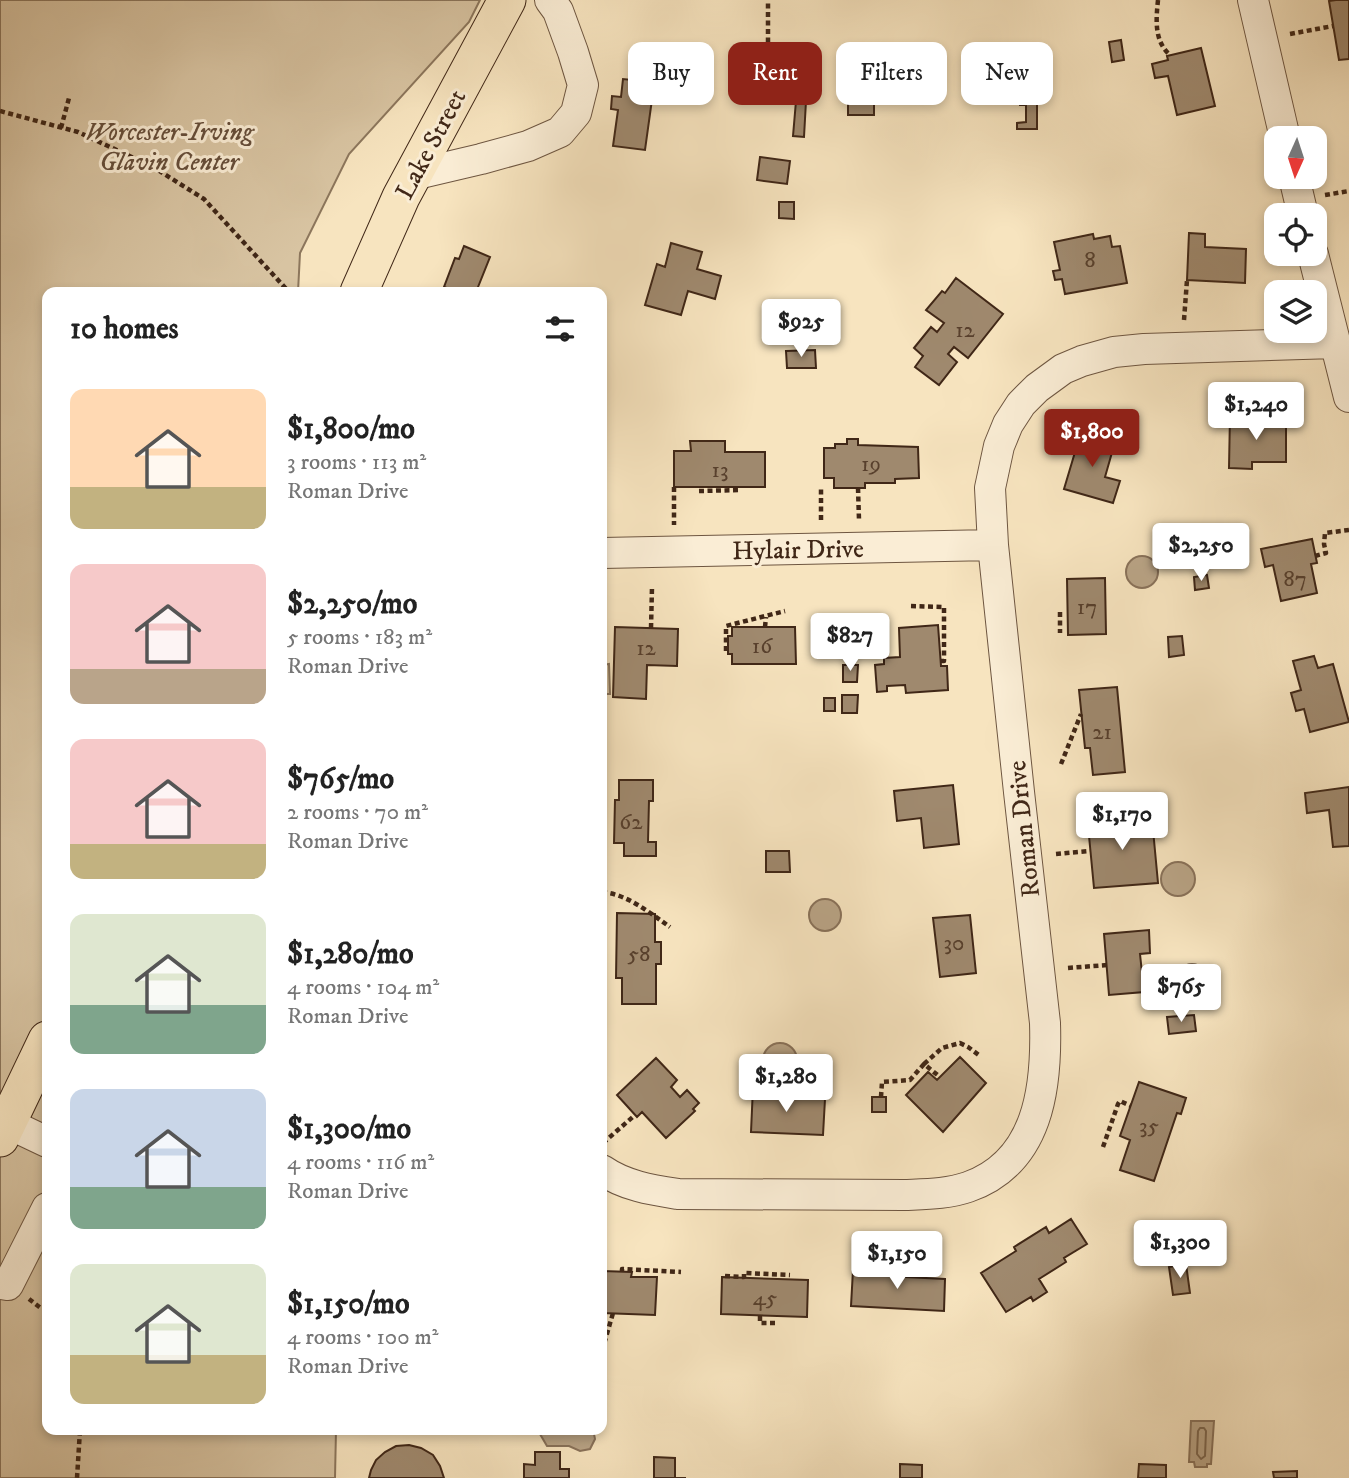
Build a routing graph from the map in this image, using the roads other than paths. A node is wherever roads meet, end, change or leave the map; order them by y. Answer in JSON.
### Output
{"nodes":[{"id":1,"x":507,"y":0,"type":"edge"},
{"id":2,"x":550,"y":0,"type":"edge"},
{"id":3,"x":1253,"y":0,"type":"edge"},
{"id":4,"x":1282,"y":126,"type":"edge"},
{"id":5,"x":413,"y":175,"type":"junction"},
{"id":6,"x":1316,"y":266,"type":"edge"},
{"id":7,"x":361,"y":287,"type":"edge"},
{"id":8,"x":1335,"y":343,"type":"junction"},
{"id":9,"x":1349,"y":397,"type":"edge"},
{"id":10,"x":993,"y":545,"type":"junction"},
{"id":11,"x":607,"y":553,"type":"edge"},
{"id":12,"x":42,"y":1051,"type":"edge"},
{"id":13,"x":4,"y":1131,"type":"edge"},
{"id":14,"x":42,"y":1141,"type":"edge"},
{"id":15,"x":607,"y":1173,"type":"edge"},
{"id":16,"x":42,"y":1218,"type":"edge"},
{"id":17,"x":0,"y":1284,"type":"edge"}],
"edges":[{"from":1,"to":5,"type":"main road","name":"Lake Street"},
{"from":2,"to":5,"type":"street"},
{"from":3,"to":4,"type":"street"},
{"from":5,"to":7,"type":"main road","name":"Lake Street"},
{"from":6,"to":8,"type":"street"},
{"from":8,"to":9,"type":"street"},
{"from":8,"to":10,"type":"street","name":"Roman Drive"},
{"from":10,"to":11,"type":"street","name":"Hylair Drive"},
{"from":10,"to":15,"type":"street","name":"Roman Drive"},
{"from":12,"to":13,"type":"main road"},
{"from":13,"to":14,"type":"street"},
{"from":16,"to":17,"type":"street"}]}
